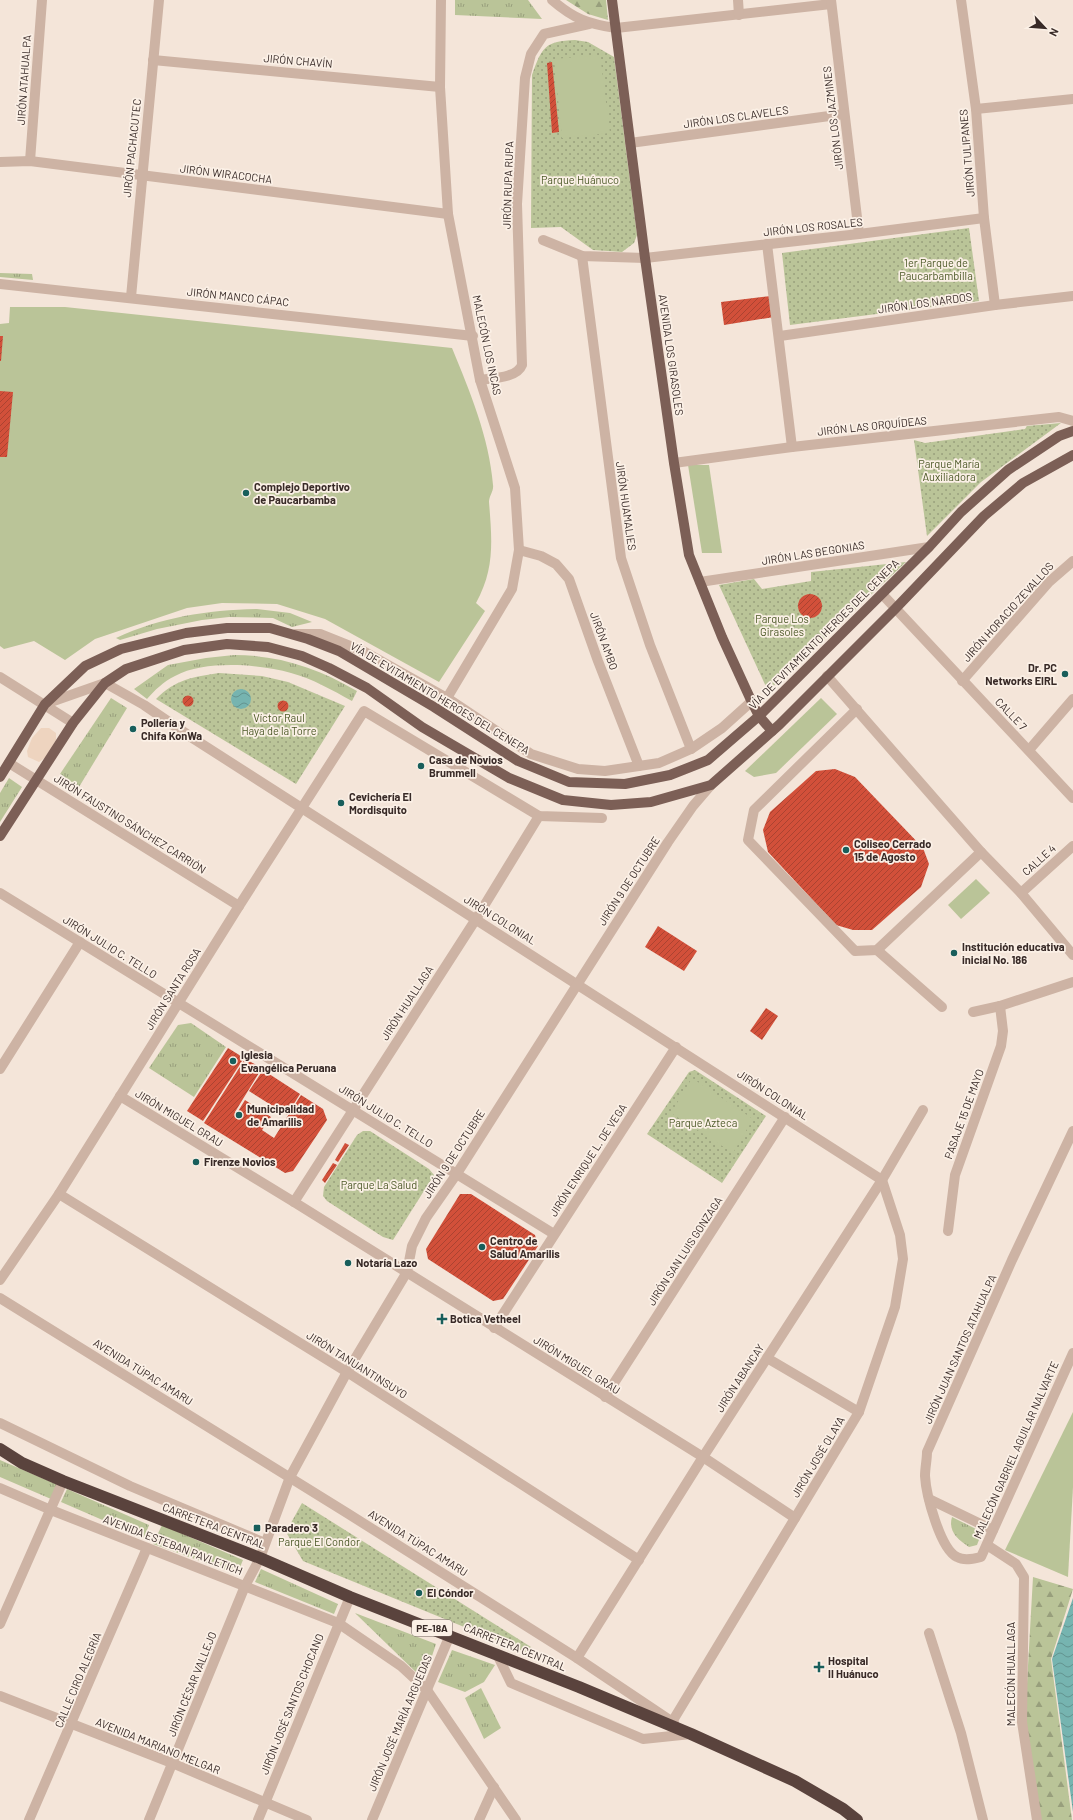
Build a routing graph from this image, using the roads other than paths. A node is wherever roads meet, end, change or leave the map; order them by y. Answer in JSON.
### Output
{"nodes":[{"id":1,"x":42,"y":0,"type":"edge"},
{"id":2,"x":158,"y":0,"type":"edge"},
{"id":3,"x":441,"y":0,"type":"edge"},
{"id":4,"x":552,"y":0,"type":"edge"},
{"id":5,"x":612,"y":0,"type":"edge"},
{"id":6,"x":738,"y":0,"type":"edge"},
{"id":7,"x":960,"y":0,"type":"edge"},
{"id":8,"x":831,"y":2,"type":"edge"},
{"id":9,"x":739,"y":15,"type":"junction"},
{"id":10,"x":589,"y":24,"type":"junction"},
{"id":11,"x":616,"y":28,"type":"junction"},
{"id":12,"x":153,"y":60,"type":"junction"},
{"id":13,"x":440,"y":87,"type":"junction"},
{"id":14,"x":1073,"y":99,"type":"edge"},
{"id":15,"x":976,"y":109,"type":"junction"},
{"id":16,"x":844,"y":114,"type":"junction"},
{"id":17,"x":630,"y":143,"type":"junction"},
{"id":18,"x":30,"y":161,"type":"junction"},
{"id":19,"x":0,"y":162,"type":"edge"},
{"id":20,"x":141,"y":176,"type":"junction"},
{"id":21,"x":448,"y":214,"type":"junction"},
{"id":22,"x":984,"y":218,"type":"junction"},
{"id":23,"x":859,"y":234,"type":"junction"},
{"id":24,"x":543,"y":240,"type":"dead end"},
{"id":25,"x":767,"y":244,"type":"junction"},
{"id":26,"x":582,"y":256,"type":"junction"},
{"id":27,"x":645,"y":258,"type":"junction"},
{"id":28,"x":0,"y":284,"type":"edge"},
{"id":29,"x":1073,"y":296,"type":"edge"},
{"id":30,"x":131,"y":298,"type":"junction"},
{"id":31,"x":995,"y":305,"type":"junction"},
{"id":32,"x":473,"y":336,"type":"junction"},
{"id":33,"x":780,"y":336,"type":"junction"},
{"id":34,"x":480,"y":380,"type":"junction"},
{"id":35,"x":1073,"y":421,"type":"edge"},
{"id":36,"x":1073,"y":431,"type":"edge"},
{"id":37,"x":792,"y":447,"type":"junction"},
{"id":38,"x":1073,"y":455,"type":"edge"},
{"id":39,"x":674,"y":463,"type":"junction"},
{"id":40,"x":929,"y":547,"type":"junction"},
{"id":41,"x":520,"y":550,"type":"junction"},
{"id":42,"x":1073,"y":561,"type":"edge"},
{"id":43,"x":700,"y":582,"type":"junction"},
{"id":44,"x":882,"y":594,"type":"junction"},
{"id":45,"x":896,"y":609,"type":"junction"},
{"id":46,"x":291,"y":634,"type":"junction"},
{"id":47,"x":827,"y":676,"type":"junction"},
{"id":48,"x":0,"y":677,"type":"edge"},
{"id":49,"x":962,"y":681,"type":"junction"},
{"id":50,"x":105,"y":682,"type":"junction"},
{"id":51,"x":447,"y":698,"type":"junction"},
{"id":52,"x":1073,"y":699,"type":"edge"},
{"id":53,"x":752,"y":701,"type":"junction"},
{"id":54,"x":45,"y":704,"type":"junction"},
{"id":55,"x":857,"y":709,"type":"junction"},
{"id":56,"x":759,"y":716,"type":"junction"},
{"id":57,"x":73,"y":723,"type":"junction"},
{"id":58,"x":772,"y":731,"type":"junction"},
{"id":59,"x":691,"y":748,"type":"junction"},
{"id":60,"x":1029,"y":750,"type":"junction"},
{"id":61,"x":9,"y":763,"type":"junction"},
{"id":62,"x":639,"y":766,"type":"junction"},
{"id":63,"x":0,"y":777,"type":"edge"},
{"id":64,"x":36,"y":780,"type":"junction"},
{"id":65,"x":711,"y":785,"type":"junction"},
{"id":66,"x":1073,"y":798,"type":"edge"},
{"id":67,"x":302,"y":808,"type":"junction"},
{"id":68,"x":539,"y":816,"type":"junction"},
{"id":69,"x":602,"y":818,"type":"dead end"},
{"id":70,"x":0,"y":836,"type":"edge"},
{"id":71,"x":1073,"y":846,"type":"edge"},
{"id":72,"x":981,"y":852,"type":"junction"},
{"id":73,"x":1021,"y":892,"type":"junction"},
{"id":74,"x":0,"y":894,"type":"edge"},
{"id":75,"x":239,"y":906,"type":"junction"},
{"id":76,"x":476,"y":919,"type":"junction"},
{"id":77,"x":80,"y":942,"type":"junction"},
{"id":78,"x":877,"y":950,"type":"junction"},
{"id":79,"x":1073,"y":955,"type":"edge"},
{"id":80,"x":1073,"y":982,"type":"edge"},
{"id":81,"x":577,"y":983,"type":"junction"},
{"id":82,"x":179,"y":1003,"type":"junction"},
{"id":83,"x":942,"y":1006,"type":"dead end"},
{"id":84,"x":1000,"y":1006,"type":"junction"},
{"id":85,"x":973,"y":1012,"type":"dead end"},
{"id":86,"x":676,"y":1047,"type":"junction"},
{"id":87,"x":0,"y":1069,"type":"edge"},
{"id":88,"x":120,"y":1096,"type":"junction"},
{"id":89,"x":353,"y":1110,"type":"junction"},
{"id":90,"x":923,"y":1110,"type":"dead end"},
{"id":91,"x":785,"y":1117,"type":"junction"},
{"id":92,"x":1073,"y":1131,"type":"edge"},
{"id":93,"x":456,"y":1174,"type":"junction"},
{"id":94,"x":882,"y":1180,"type":"junction"},
{"id":95,"x":59,"y":1194,"type":"junction"},
{"id":96,"x":294,"y":1202,"type":"junction"},
{"id":97,"x":948,"y":1232,"type":"dead end"},
{"id":98,"x":554,"y":1234,"type":"junction"},
{"id":99,"x":407,"y":1272,"type":"junction"},
{"id":100,"x":0,"y":1280,"type":"edge"},
{"id":101,"x":0,"y":1298,"type":"edge"},
{"id":102,"x":494,"y":1328,"type":"junction"},
{"id":103,"x":1073,"y":1352,"type":"edge"},
{"id":104,"x":767,"y":1358,"type":"junction"},
{"id":105,"x":347,"y":1372,"type":"junction"},
{"id":106,"x":605,"y":1397,"type":"junction"},
{"id":107,"x":859,"y":1412,"type":"junction"},
{"id":108,"x":0,"y":1422,"type":"edge"},
{"id":109,"x":0,"y":1449,"type":"edge"},
{"id":110,"x":703,"y":1457,"type":"junction"},
{"id":111,"x":290,"y":1478,"type":"junction"},
{"id":112,"x":63,"y":1481,"type":"junction"},
{"id":113,"x":0,"y":1488,"type":"edge"},
{"id":114,"x":929,"y":1500,"type":"junction"},
{"id":115,"x":51,"y":1510,"type":"junction"},
{"id":116,"x":795,"y":1518,"type":"junction"},
{"id":117,"x":993,"y":1530,"type":"junction"},
{"id":118,"x":265,"y":1543,"type":"junction"},
{"id":119,"x":987,"y":1545,"type":"junction"},
{"id":120,"x":147,"y":1548,"type":"junction"},
{"id":121,"x":981,"y":1557,"type":"joint"},
{"id":122,"x":260,"y":1558,"type":"junction"},
{"id":123,"x":639,"y":1560,"type":"junction"},
{"id":124,"x":245,"y":1586,"type":"junction"},
{"id":125,"x":350,"y":1597,"type":"junction"},
{"id":126,"x":338,"y":1623,"type":"junction"},
{"id":127,"x":0,"y":1624,"type":"edge"},
{"id":128,"x":929,"y":1633,"type":"dead end"},
{"id":129,"x":450,"y":1635,"type":"junction"},
{"id":130,"x":497,"y":1654,"type":"junction"},
{"id":131,"x":577,"y":1658,"type":"junction"},
{"id":132,"x":427,"y":1690,"type":"junction"},
{"id":133,"x":0,"y":1696,"type":"edge"},
{"id":134,"x":672,"y":1722,"type":"junction"},
{"id":135,"x":72,"y":1725,"type":"junction"},
{"id":136,"x":691,"y":1734,"type":"junction"},
{"id":137,"x":172,"y":1764,"type":"junction"},
{"id":138,"x":494,"y":1787,"type":"junction"},
{"id":139,"x":265,"y":1802,"type":"junction"},
{"id":140,"x":29,"y":1820,"type":"edge"},
{"id":141,"x":150,"y":1820,"type":"edge"},
{"id":142,"x":258,"y":1820,"type":"edge"},
{"id":143,"x":307,"y":1820,"type":"edge"},
{"id":144,"x":372,"y":1820,"type":"edge"},
{"id":145,"x":479,"y":1820,"type":"edge"},
{"id":146,"x":516,"y":1820,"type":"edge"},
{"id":147,"x":857,"y":1820,"type":"edge"},
{"id":148,"x":984,"y":1820,"type":"edge"},
{"id":149,"x":1037,"y":1820,"type":"edge"}],
"edges":[{"from":1,"to":18,"type":"street","name":"JIRÓN ATAHUALPA"},
{"from":2,"to":12,"type":"street","name":"JIRÓN PACHACUTEC"},
{"from":3,"to":13,"type":"street","name":"MALECÓN LOS INCAS"},
{"from":4,"to":10,"type":"street"},
{"from":5,"to":11,"type":"main road","name":"AVENIDA LOS GIRASOLES"},
{"from":6,"to":9,"type":"street"},
{"from":7,"to":15,"type":"street","name":"JIRÓN TULIPANES"},
{"from":8,"to":9,"type":"street"},
{"from":8,"to":16,"type":"street","name":"JIRÓN LOS JAZMINES"},
{"from":9,"to":11,"type":"street"},
{"from":10,"to":11,"type":"street"},
{"from":10,"to":34,"type":"street","name":"JIRÓN RUPA RUPA"},
{"from":11,"to":17,"type":"main road","name":"AVENIDA LOS GIRASOLES"},
{"from":12,"to":13,"type":"street","name":"JIRÓN CHAVÍN"},
{"from":12,"to":20,"type":"street","name":"JIRÓN PACHACUTEC"},
{"from":13,"to":21,"type":"street","name":"MALECÓN LOS INCAS"},
{"from":14,"to":15,"type":"street"},
{"from":15,"to":22,"type":"street","name":"JIRÓN TULIPANES"},
{"from":16,"to":17,"type":"street","name":"JIRÓN LOS CLAVELES"},
{"from":16,"to":23,"type":"street","name":"JIRÓN LOS JAZMINES"},
{"from":17,"to":27,"type":"main road","name":"AVENIDA LOS GIRASOLES"},
{"from":18,"to":19,"type":"street","name":"JIRÓN WIRACOCHA"},
{"from":18,"to":20,"type":"street","name":"JIRÓN WIRACOCHA"},
{"from":20,"to":21,"type":"street","name":"JIRÓN WIRACOCHA"},
{"from":20,"to":30,"type":"street","name":"JIRÓN PACHACUTEC"},
{"from":21,"to":32,"type":"street","name":"MALECÓN LOS INCAS"},
{"from":22,"to":23,"type":"street","name":"JIRÓN LOS ROSALES"},
{"from":22,"to":31,"type":"street","name":"JIRÓN TULIPANES"},
{"from":23,"to":25,"type":"street","name":"JIRÓN LOS ROSALES"},
{"from":24,"to":26,"type":"street"},
{"from":25,"to":27,"type":"street","name":"JIRÓN LOS ROSALES"},
{"from":25,"to":33,"type":"street"},
{"from":26,"to":27,"type":"street","name":"JIRÓN LOS ROSALES"},
{"from":26,"to":59,"type":"street","name":"JIRÓN HUAMALIES"},
{"from":27,"to":39,"type":"main road","name":"AVENIDA LOS GIRASOLES"},
{"from":28,"to":30,"type":"street","name":"JIRÓN MANCO CÁPAC"},
{"from":29,"to":31,"type":"street","name":"JIRÓN LOS NARDOS"},
{"from":30,"to":32,"type":"street","name":"JIRÓN MANCO CÁPAC"},
{"from":31,"to":33,"type":"street","name":"JIRÓN LOS NARDOS"},
{"from":32,"to":34,"type":"street","name":"MALECÓN LOS INCAS"},
{"from":33,"to":37,"type":"street"},
{"from":34,"to":41,"type":"street","name":"MALECÓN LOS INCAS"},
{"from":35,"to":37,"type":"street","name":"JIRÓN LAS ORQUÍDEAS"},
{"from":36,"to":40,"type":"main road","name":"VÍA DE EVITAMIENTO HEROES DEL CENEPA"},
{"from":37,"to":39,"type":"street","name":"JIRÓN LAS ORQUÍDEAS"},
{"from":38,"to":45,"type":"main road"},
{"from":39,"to":43,"type":"main road","name":"AVENIDA LOS GIRASOLES"},
{"from":40,"to":43,"type":"street","name":"JIRÓN LAS BEGONIAS"},
{"from":40,"to":44,"type":"main road","name":"VÍA DE EVITAMIENTO HEROES DEL CENEPA"},
{"from":41,"to":51,"type":"street","name":"MALECÓN LOS INCAS"},
{"from":41,"to":62,"type":"street","name":"JIRÓN AMBO"},
{"from":42,"to":49,"type":"street","name":"JIRÓN HORACIO ZEVALLOS"},
{"from":43,"to":53,"type":"main road","name":"AVENIDA LOS GIRASOLES"},
{"from":44,"to":45,"type":"street","name":"CALLE 7"},
{"from":44,"to":56,"type":"main road","name":"VÍA DE EVITAMIENTO HEROES DEL CENEPA"},
{"from":45,"to":47,"type":"main road"},
{"from":45,"to":49,"type":"street","name":"CALLE 7"},
{"from":46,"to":51,"type":"street"},
{"from":46,"to":54,"type":"main road","name":"VÍA DE EVITAMIENTO HEROES DEL CENEPA"},
{"from":46,"to":56,"type":"main road","name":"VÍA DE EVITAMIENTO HEROES DEL CENEPA"},
{"from":47,"to":55,"type":"street"},
{"from":47,"to":58,"type":"main road"},
{"from":48,"to":54,"type":"street"},
{"from":49,"to":60,"type":"street","name":"CALLE 7"},
{"from":50,"to":54,"type":"street"},
{"from":50,"to":57,"type":"main road"},
{"from":50,"to":65,"type":"main road"},
{"from":50,"to":67,"type":"street","name":"JIRÓN COLONIAL"},
{"from":51,"to":62,"type":"street"},
{"from":52,"to":60,"type":"street"},
{"from":53,"to":56,"type":"main road","name":"AVENIDA LOS GIRASOLES"},
{"from":53,"to":59,"type":"street"},
{"from":54,"to":57,"type":"street"},
{"from":54,"to":61,"type":"main road","name":"VÍA DE EVITAMIENTO HEROES DEL CENEPA"},
{"from":55,"to":72,"type":"street"},
{"from":55,"to":78,"type":"street"},
{"from":56,"to":58,"type":"main road","name":"AVENIDA LOS GIRASOLES"},
{"from":57,"to":64,"type":"main road"},
{"from":58,"to":65,"type":"main road"},
{"from":59,"to":62,"type":"street"},
{"from":60,"to":66,"type":"street","name":"CALLE 7"},
{"from":61,"to":63,"type":"main road","name":"VÍA DE EVITAMIENTO HEROES DEL CENEPA"},
{"from":61,"to":64,"type":"street","name":"JIRÓN FAUSTINO SÁNCHEZ CARRIÓN"},
{"from":64,"to":70,"type":"main road"},
{"from":64,"to":75,"type":"street","name":"JIRÓN FAUSTINO SÁNCHEZ CARRIÓN"},
{"from":65,"to":81,"type":"street","name":"JIRÓN 9 DE OCTUBRE"},
{"from":67,"to":68,"type":"street","name":"JIRÓN SANTA ROSA"},
{"from":67,"to":75,"type":"street","name":"JIRÓN SANTA ROSA"},
{"from":67,"to":76,"type":"street","name":"JIRÓN COLONIAL"},
{"from":68,"to":69,"type":"street"},
{"from":68,"to":76,"type":"street","name":"JIRÓN HUALLAGA"},
{"from":71,"to":73,"type":"street","name":"CALLE 4"},
{"from":72,"to":73,"type":"street"},
{"from":72,"to":78,"type":"street"},
{"from":73,"to":79,"type":"street"},
{"from":74,"to":77,"type":"street","name":"JIRÓN JULIO C. TELLO"},
{"from":75,"to":82,"type":"street","name":"JIRÓN SANTA ROSA"},
{"from":76,"to":81,"type":"street","name":"JIRÓN COLONIAL"},
{"from":76,"to":89,"type":"street","name":"JIRÓN HUALLAGA"},
{"from":77,"to":82,"type":"street","name":"JIRÓN JULIO C. TELLO"},
{"from":77,"to":87,"type":"street"},
{"from":78,"to":83,"type":"street"},
{"from":80,"to":84,"type":"street"},
{"from":81,"to":86,"type":"street","name":"JIRÓN COLONIAL"},
{"from":81,"to":93,"type":"street","name":"JIRÓN 9 DE OCTUBRE"},
{"from":82,"to":88,"type":"street","name":"JIRÓN SANTA ROSA"},
{"from":82,"to":89,"type":"street","name":"JIRÓN JULIO C. TELLO"},
{"from":84,"to":85,"type":"street"},
{"from":84,"to":97,"type":"street","name":"PASAJE 15 DE MAYO"},
{"from":86,"to":91,"type":"street","name":"JIRÓN COLONIAL"},
{"from":86,"to":98,"type":"street","name":"JIRÓN ENRIQUE L. DE VEGA"},
{"from":88,"to":95,"type":"street","name":"JIRÓN SANTA ROSA"},
{"from":88,"to":96,"type":"street","name":"JIRÓN MIGUEL GRAU"},
{"from":89,"to":93,"type":"street","name":"JIRÓN JULIO C. TELLO"},
{"from":89,"to":96,"type":"street","name":"JIRÓN HUALLAGA"},
{"from":90,"to":94,"type":"street","name":"JIRÓN ABANCAY"},
{"from":91,"to":94,"type":"street","name":"JIRÓN COLONIAL"},
{"from":91,"to":106,"type":"street","name":"JIRÓN SAN LUIS GONZAGA"},
{"from":92,"to":114,"type":"street","name":"JIRÓN JUAN SANTOS ATAHUALPA"},
{"from":93,"to":98,"type":"street","name":"JIRÓN JULIO C. TELLO"},
{"from":93,"to":99,"type":"street","name":"JIRÓN 9 DE OCTUBRE"},
{"from":94,"to":104,"type":"street","name":"JIRÓN ABANCAY"},
{"from":94,"to":107,"type":"street","name":"JIRÓN JOSÉ OLAYA"},
{"from":95,"to":100,"type":"street","name":"JIRÓN SANTA ROSA"},
{"from":95,"to":105,"type":"street","name":"JIRÓN TANUANTINSUYO"},
{"from":96,"to":99,"type":"street","name":"JIRÓN MIGUEL GRAU"},
{"from":98,"to":102,"type":"street","name":"JIRÓN ENRIQUE L. DE VEGA"},
{"from":99,"to":102,"type":"street","name":"JIRÓN MIGUEL GRAU"},
{"from":99,"to":105,"type":"street","name":"JIRÓN 9 DE OCTUBRE"},
{"from":101,"to":111,"type":"street","name":"AVENIDA TÚPAC AMARU"},
{"from":102,"to":106,"type":"street","name":"JIRÓN MIGUEL GRAU"},
{"from":103,"to":117,"type":"street","name":"MALECÓN GABRIEL AGUILAR NALVARTE"},
{"from":104,"to":107,"type":"street"},
{"from":104,"to":110,"type":"street","name":"JIRÓN ABANCAY"},
{"from":105,"to":111,"type":"street","name":"JIRÓN 9 DE OCTUBRE"},
{"from":105,"to":123,"type":"street","name":"JIRÓN TANUANTINSUYO"},
{"from":106,"to":110,"type":"street","name":"JIRÓN MIGUEL GRAU"},
{"from":107,"to":116,"type":"street","name":"JIRÓN JOSÉ OLAYA"},
{"from":108,"to":118,"type":"street"},
{"from":109,"to":112,"type":"highway","name":"CARRETERA CENTRAL","number":"PE-18A"},
{"from":110,"to":116,"type":"street","name":"JIRÓN MIGUEL GRAU"},
{"from":110,"to":123,"type":"street","name":"JIRÓN ABANCAY"},
{"from":111,"to":118,"type":"street","name":"JIRÓN 9 DE OCTUBRE"},
{"from":111,"to":131,"type":"street","name":"AVENIDA TÚPAC AMARU"},
{"from":112,"to":115,"type":"street"},
{"from":112,"to":122,"type":"highway","name":"CARRETERA CENTRAL","number":"PE-18A"},
{"from":113,"to":115,"type":"street","name":"AVENIDA ESTEBAN PAVLETICH"},
{"from":114,"to":117,"type":"street"},
{"from":114,"to":121,"type":"street","name":"JIRÓN JUAN SANTOS ATAHUALPA"},
{"from":115,"to":120,"type":"street","name":"AVENIDA ESTEBAN PAVLETICH"},
{"from":115,"to":127,"type":"street"},
{"from":116,"to":134,"type":"street","name":"JIRÓN JOSÉ OLAYA"},
{"from":117,"to":119,"type":"street","name":"MALECÓN GABRIEL AGUILAR NALVARTE"},
{"from":118,"to":122,"type":"street","name":"JIRÓN 9 DE OCTUBRE"},
{"from":119,"to":121,"type":"street","name":"MALECÓN GABRIEL AGUILAR NALVARTE"},
{"from":119,"to":149,"type":"street","name":"MALECÓN HUALLAGA"},
{"from":120,"to":124,"type":"street","name":"AVENIDA ESTEBAN PAVLETICH"},
{"from":120,"to":135,"type":"street","name":"CALLE CIRO ALEGRÍA"},
{"from":122,"to":124,"type":"street","name":"JIRÓN CÉSAR VALLEJO"},
{"from":122,"to":125,"type":"highway","name":"CARRETERA CENTRAL","number":"PE-18A"},
{"from":123,"to":131,"type":"street","name":"JIRÓN ABANCAY"},
{"from":124,"to":126,"type":"street","name":"AVENIDA ESTEBAN PAVLETICH"},
{"from":124,"to":137,"type":"street","name":"JIRÓN CÉSAR VALLEJO"},
{"from":125,"to":126,"type":"street","name":"JIRÓN JOSÉ SANTOS CHOCANO"},
{"from":125,"to":129,"type":"highway","name":"CARRETERA CENTRAL","number":"PE-18A"},
{"from":126,"to":132,"type":"street","name":"AVENIDA ESTEBAN PAVLETICH"},
{"from":126,"to":139,"type":"street","name":"JIRÓN JOSÉ SANTOS CHOCANO"},
{"from":128,"to":148,"type":"street"},
{"from":129,"to":130,"type":"highway","name":"CARRETERA CENTRAL","number":"PE-18A"},
{"from":129,"to":132,"type":"street","name":"JIRÓN JOSÉ MARÍA ARGUEDAS"},
{"from":130,"to":136,"type":"highway","name":"CARRETERA CENTRAL","number":"PE-18A"},
{"from":130,"to":136,"type":"street"},
{"from":131,"to":134,"type":"street","name":"AVENIDA TÚPAC AMARU"},
{"from":132,"to":138,"type":"street","name":"AVENIDA ESTEBAN PAVLETICH"},
{"from":132,"to":144,"type":"street","name":"JIRÓN JOSÉ MARÍA ARGUEDAS"},
{"from":133,"to":135,"type":"street","name":"AVENIDA MARIANO MELGAR"},
{"from":134,"to":136,"type":"street","name":"AVENIDA TÚPAC AMARU"},
{"from":135,"to":137,"type":"street","name":"AVENIDA MARIANO MELGAR"},
{"from":135,"to":140,"type":"street","name":"CALLE CIRO ALEGRÍA"},
{"from":136,"to":147,"type":"highway","name":"CARRETERA CENTRAL","number":"PE-18A"},
{"from":137,"to":139,"type":"street","name":"AVENIDA MARIANO MELGAR"},
{"from":137,"to":141,"type":"street","name":"JIRÓN CÉSAR VALLEJO"},
{"from":138,"to":145,"type":"street"},
{"from":138,"to":146,"type":"street","name":"AVENIDA ESTEBAN PAVLETICH"},
{"from":139,"to":142,"type":"street","name":"JIRÓN JOSÉ SANTOS CHOCANO"},
{"from":139,"to":143,"type":"street","name":"AVENIDA MARIANO MELGAR"}]}
